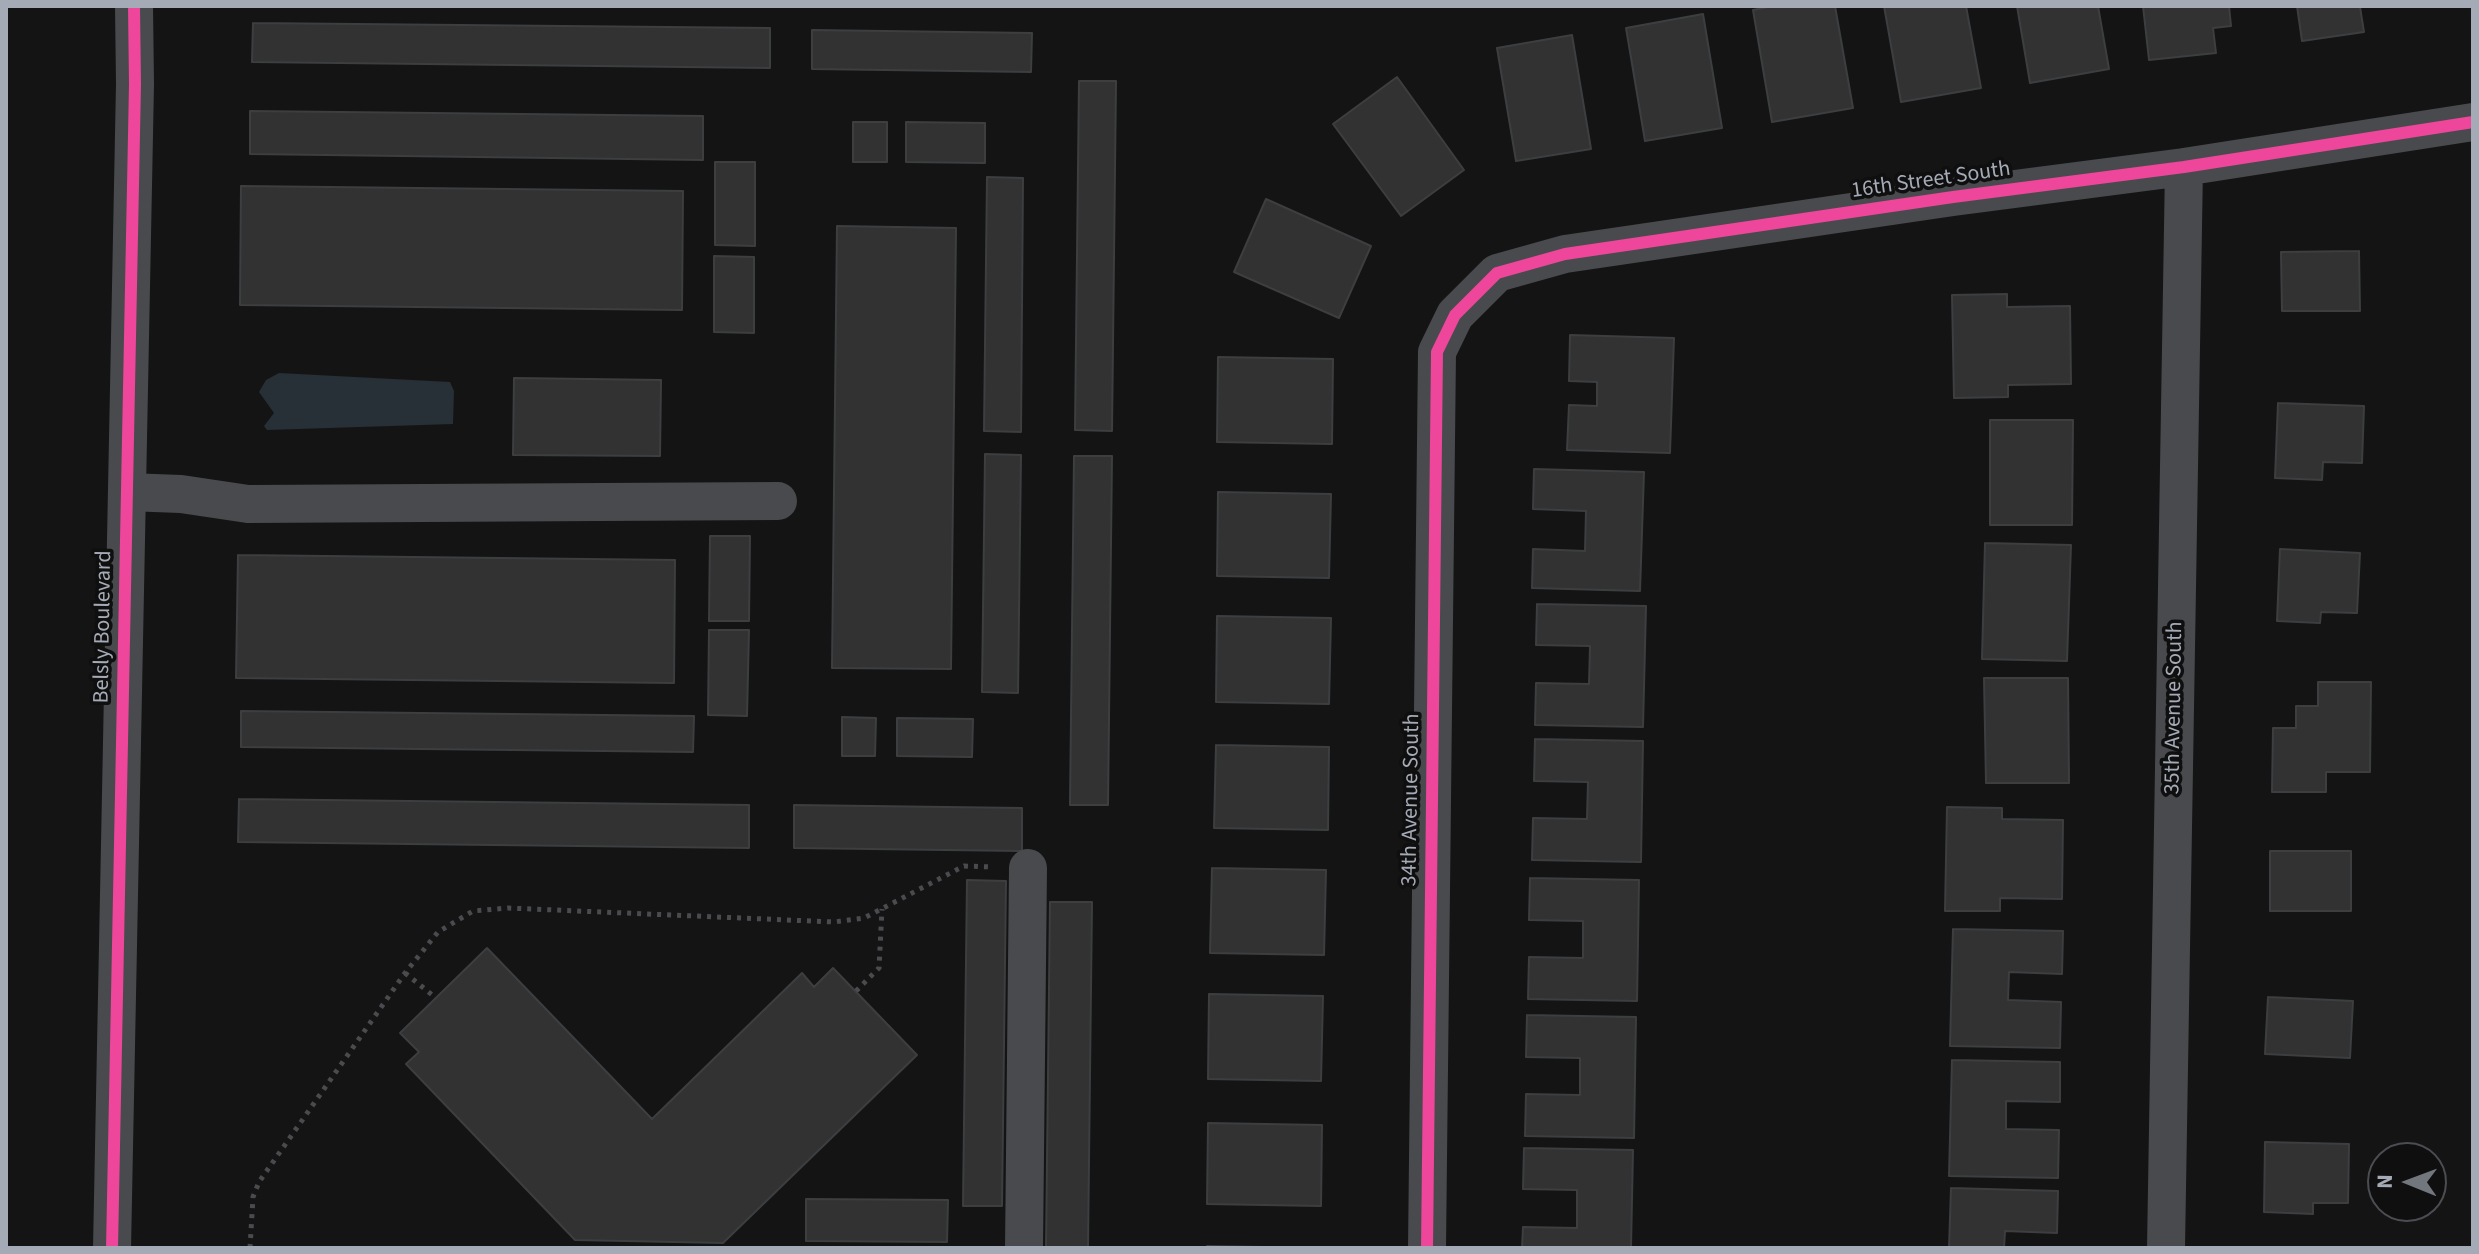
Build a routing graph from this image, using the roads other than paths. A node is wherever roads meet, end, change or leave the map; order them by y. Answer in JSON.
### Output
{"nodes":[{"id":1,"x":134,"y":6,"type":"edge"},
{"id":2,"x":2473,"y":122,"type":"edge"},
{"id":3,"x":2184,"y":167,"type":"junction"},
{"id":4,"x":1437,"y":352,"type":"joint"},
{"id":5,"x":127,"y":492,"type":"junction"},
{"id":6,"x":778,"y":501,"type":"dead end"},
{"id":7,"x":1028,"y":868,"type":"road end"},
{"id":8,"x":112,"y":1248,"type":"edge"},
{"id":9,"x":1024,"y":1248,"type":"edge"},
{"id":10,"x":1427,"y":1248,"type":"edge"},
{"id":11,"x":2166,"y":1248,"type":"edge"}],
"edges":[{"from":1,"to":5,"type":"street","name":"Belsly Boulevard"},
{"from":2,"to":3,"type":"street","name":"16th Street South"},
{"from":3,"to":4,"type":"street","name":"16th Street South"},
{"from":3,"to":11,"type":"street","name":"35th Avenue South"},
{"from":4,"to":10,"type":"street","name":"34th Avenue South"},
{"from":5,"to":6,"type":"street"},
{"from":5,"to":8,"type":"street","name":"Belsly Boulevard"},
{"from":7,"to":9,"type":"street"}]}
